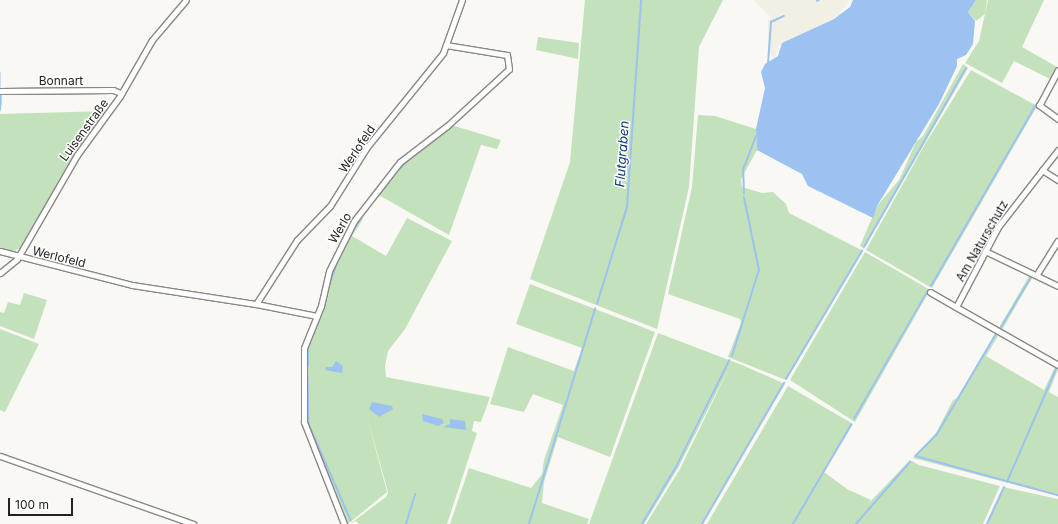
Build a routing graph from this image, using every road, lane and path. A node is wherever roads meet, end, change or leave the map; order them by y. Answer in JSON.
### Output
{"nodes":[{"id":1,"x":186,"y":0,"type":"edge"},
{"id":2,"x":462,"y":0,"type":"edge"},
{"id":3,"x":446,"y":45,"type":"junction"},
{"id":4,"x":1058,"y":70,"type":"edge"},
{"id":5,"x":0,"y":91,"type":"edge"},
{"id":6,"x":122,"y":93,"type":"junction"},
{"id":7,"x":1058,"y":119,"type":"edge"},
{"id":8,"x":1058,"y":150,"type":"edge"},
{"id":9,"x":1042,"y":170,"type":"junction"},
{"id":10,"x":1058,"y":180,"type":"edge"},
{"id":11,"x":1058,"y":241,"type":"edge"},
{"id":12,"x":0,"y":251,"type":"edge"},
{"id":13,"x":985,"y":251,"type":"junction"},
{"id":14,"x":18,"y":256,"type":"junction"},
{"id":15,"x":0,"y":273,"type":"edge"},
{"id":16,"x":1037,"y":274,"type":"junction"},
{"id":17,"x":1058,"y":286,"type":"edge"},
{"id":18,"x":930,"y":292,"type":"dead end"},
{"id":19,"x":256,"y":304,"type":"junction"},
{"id":20,"x":956,"y":307,"type":"junction"},
{"id":21,"x":317,"y":316,"type":"junction"},
{"id":22,"x":1058,"y":365,"type":"edge"},
{"id":23,"x":0,"y":456,"type":"edge"},
{"id":24,"x":193,"y":524,"type":"edge"},
{"id":25,"x":344,"y":524,"type":"edge"}],
"edges":[{"from":1,"to":6,"type":"street","name":"Luisenstraße"},
{"from":2,"to":3,"type":"street","name":"Werlofeld"},
{"from":3,"to":19,"type":"street","name":"Werlofeld"},
{"from":3,"to":21,"type":"street","name":"Werlo"},
{"from":4,"to":7,"type":"street"},
{"from":5,"to":6,"type":"street","name":"Bonnart"},
{"from":6,"to":14,"type":"street","name":"Luisenstraße"},
{"from":8,"to":9,"type":"street","name":"Am Naturschutz"},
{"from":9,"to":10,"type":"street"},
{"from":9,"to":13,"type":"street","name":"Am Naturschutz"},
{"from":11,"to":16,"type":"street"},
{"from":12,"to":14,"type":"street","name":"Werlofeld"},
{"from":13,"to":16,"type":"street"},
{"from":13,"to":20,"type":"street","name":"Am Naturschutz"},
{"from":14,"to":15,"type":"street","name":"Luisenstraße"},
{"from":14,"to":19,"type":"street","name":"Werlofeld"},
{"from":16,"to":17,"type":"street"},
{"from":18,"to":20,"type":"street"},
{"from":19,"to":21,"type":"street","name":"Werlofeld"},
{"from":20,"to":22,"type":"street"},
{"from":21,"to":25,"type":"street","name":"Werlo"},
{"from":23,"to":24,"type":"street"}]}
